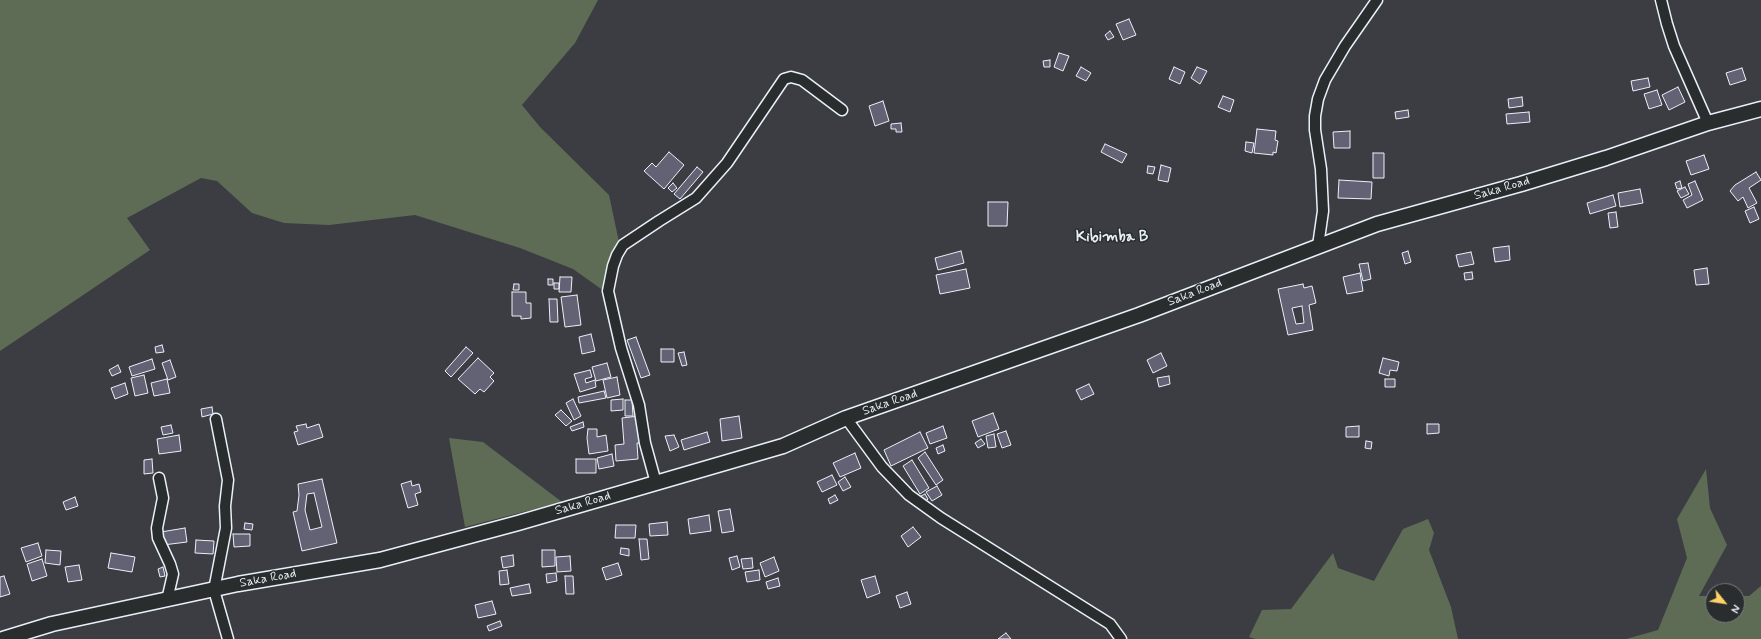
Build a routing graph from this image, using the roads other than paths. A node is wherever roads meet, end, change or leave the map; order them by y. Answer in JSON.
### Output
{"nodes":[{"id":1,"x":1378,"y":0,"type":"edge"},
{"id":2,"x":1661,"y":0,"type":"edge"},
{"id":3,"x":1761,"y":109,"type":"edge"},
{"id":4,"x":842,"y":110,"type":"dead end"},
{"id":5,"x":1708,"y":123,"type":"junction"},
{"id":6,"x":1318,"y":246,"type":"junction"},
{"id":7,"x":846,"y":418,"type":"junction"},
{"id":8,"x":216,"y":419,"type":"dead end"},
{"id":9,"x":159,"y":478,"type":"dead end"},
{"id":10,"x":656,"y":483,"type":"junction"},
{"id":11,"x":214,"y":590,"type":"junction"},
{"id":12,"x":167,"y":600,"type":"junction"},
{"id":13,"x":3,"y":639,"type":"edge"},
{"id":14,"x":228,"y":639,"type":"edge"},
{"id":15,"x":1121,"y":639,"type":"edge"}],
"edges":[{"from":1,"to":6,"type":"street"},
{"from":2,"to":5,"type":"street"},
{"from":3,"to":5,"type":"main road","name":"Saka Road"},
{"from":4,"to":10,"type":"street"},
{"from":5,"to":6,"type":"main road","name":"Saka Road"},
{"from":6,"to":7,"type":"main road","name":"Saka Road"},
{"from":7,"to":10,"type":"main road","name":"Saka Road"},
{"from":7,"to":15,"type":"street"},
{"from":8,"to":11,"type":"street"},
{"from":9,"to":12,"type":"street"},
{"from":10,"to":11,"type":"main road","name":"Saka Road"},
{"from":11,"to":12,"type":"main road","name":"Saka Road"},
{"from":11,"to":14,"type":"street"},
{"from":12,"to":13,"type":"main road","name":"Saka Road"}]}
